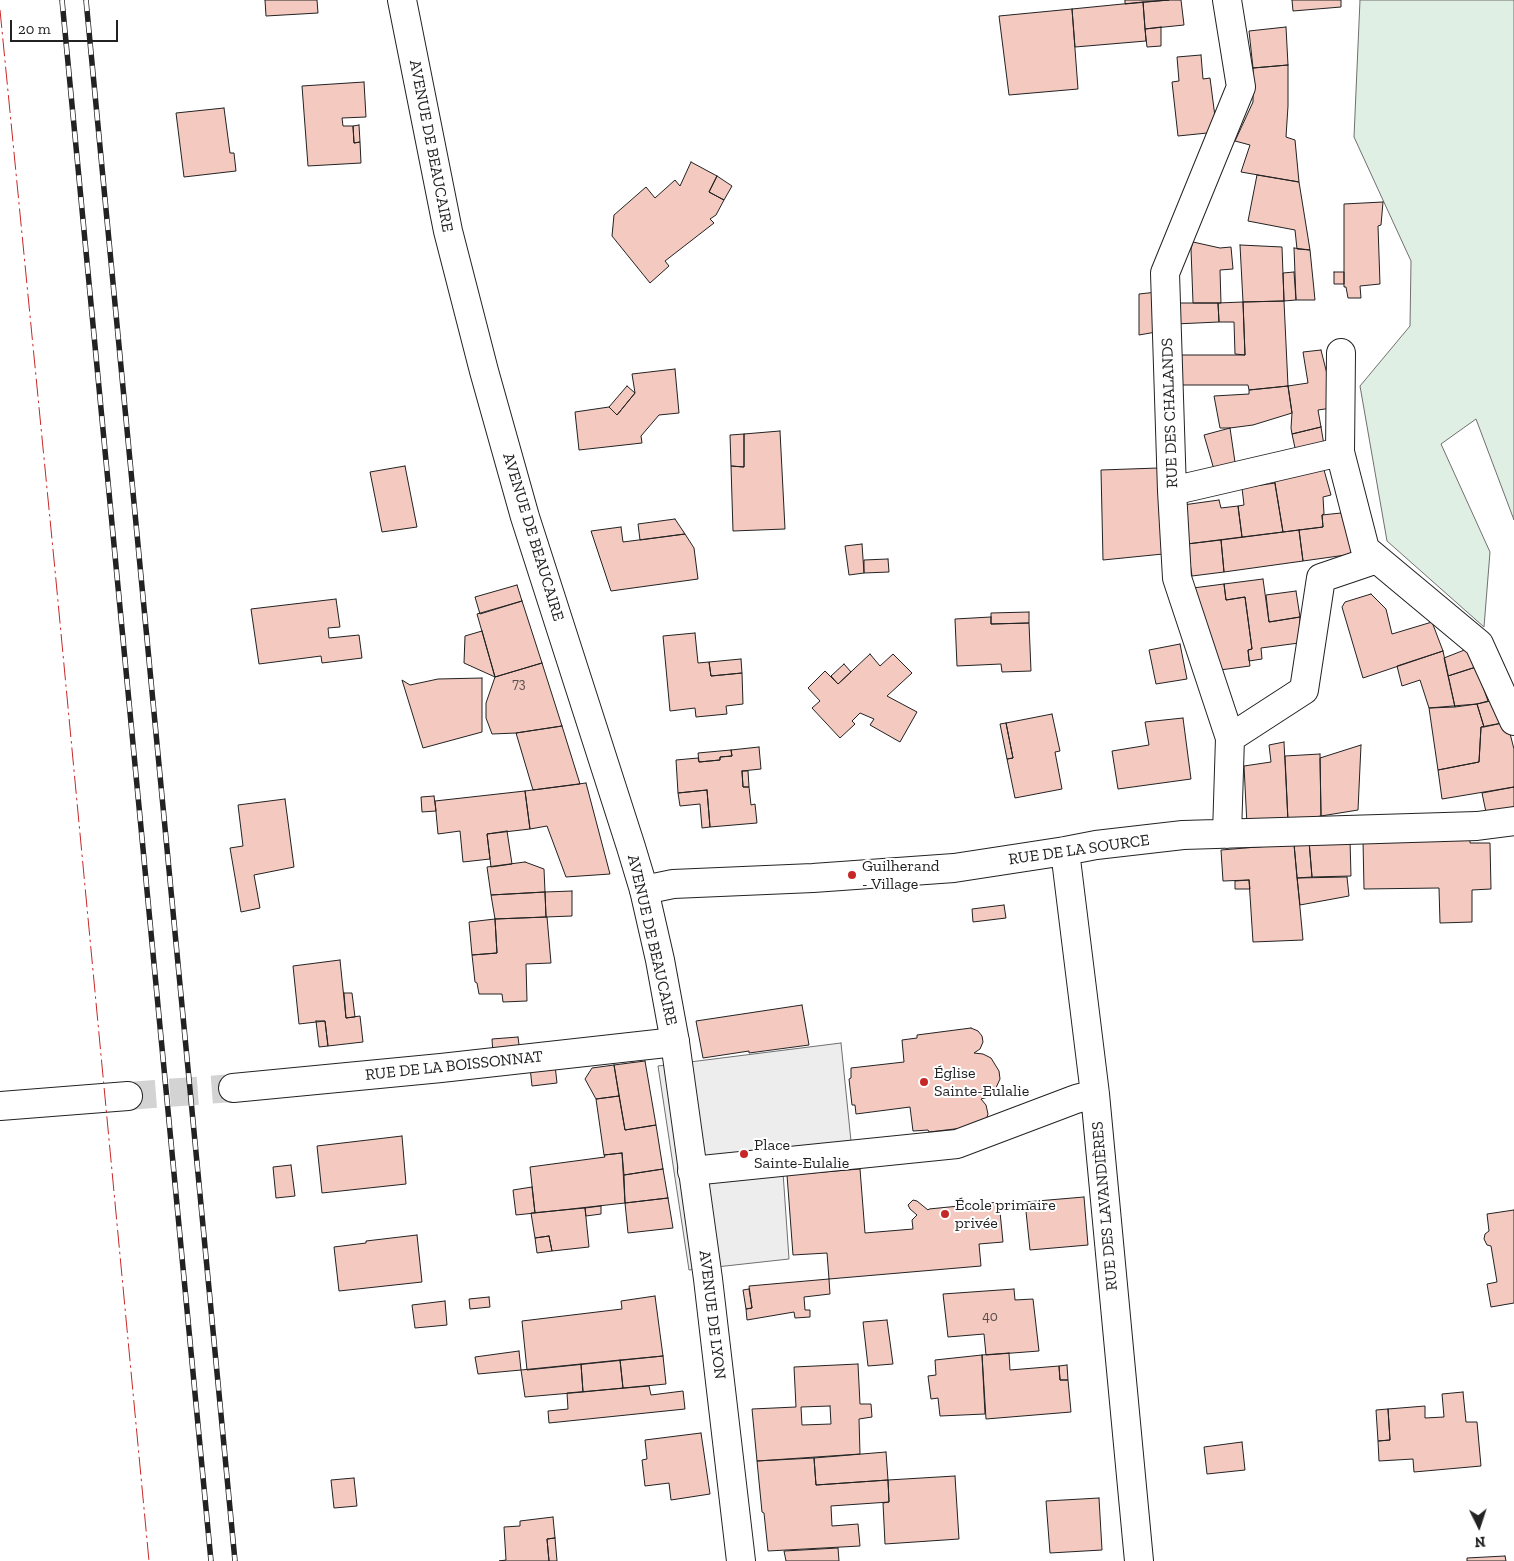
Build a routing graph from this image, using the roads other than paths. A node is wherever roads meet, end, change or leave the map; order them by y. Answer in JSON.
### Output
{"nodes":[{"id":1,"x":402,"y":0,"type":"edge"},
{"id":2,"x":1227,"y":0,"type":"edge"},
{"id":3,"x":1341,"y":353,"type":"dead end"},
{"id":4,"x":1340,"y":452,"type":"junction"},
{"id":5,"x":1172,"y":491,"type":"junction"},
{"id":6,"x":1377,"y":558,"type":"junction"},
{"id":7,"x":1514,"y":720,"type":"edge"},
{"id":8,"x":1230,"y":738,"type":"junction"},
{"id":9,"x":1514,"y":821,"type":"edge"},
{"id":10,"x":1227,"y":834,"type":"junction"},
{"id":11,"x":1065,"y":852,"type":"junction"},
{"id":12,"x":644,"y":890,"type":"junction"},
{"id":13,"x":675,"y":1042,"type":"junction"},
{"id":14,"x":679,"y":1070,"type":"joint"},
{"id":15,"x":233,"y":1088,"type":"tunnel mouth"},
{"id":16,"x":1095,"y":1094,"type":"junction"},
{"id":17,"x":128,"y":1096,"type":"tunnel mouth"},
{"id":18,"x":0,"y":1106,"type":"edge"},
{"id":19,"x":692,"y":1171,"type":"junction"},
{"id":20,"x":741,"y":1561,"type":"edge"},
{"id":21,"x":1140,"y":1561,"type":"edge"}],
"edges":[{"from":1,"to":12,"type":"street","name":"AVENUE DE BEAUCAIRE"},
{"from":2,"to":5,"type":"street","name":"RUE DES CHALANDS"},
{"from":3,"to":4,"type":"street"},
{"from":4,"to":5,"type":"street"},
{"from":4,"to":6,"type":"street"},
{"from":5,"to":8,"type":"street","name":"RUE DES CHALANDS"},
{"from":6,"to":7,"type":"street"},
{"from":6,"to":8,"type":"street"},
{"from":8,"to":10,"type":"street","name":"RUE DES CHALANDS"},
{"from":9,"to":10,"type":"street","name":"RUE DE LA SOURCE"},
{"from":10,"to":11,"type":"street","name":"RUE DE LA SOURCE"},
{"from":11,"to":12,"type":"street","name":"RUE DE LA SOURCE"},
{"from":11,"to":16,"type":"street","name":"RUE DES LAVANDIÈRES"},
{"from":12,"to":13,"type":"street","name":"AVENUE DE BEAUCAIRE"},
{"from":13,"to":14,"type":"street","name":"AVENUE DE BEAUCAIRE"},
{"from":13,"to":15,"type":"street","name":"RUE DE LA BOISSONNAT"},
{"from":14,"to":19,"type":"street","name":"AVENUE DE LYON"},
{"from":16,"to":19,"type":"street"},
{"from":16,"to":21,"type":"street","name":"RUE DES LAVANDIÈRES"},
{"from":17,"to":18,"type":"street"},
{"from":19,"to":20,"type":"street","name":"AVENUE DE LYON"}]}
